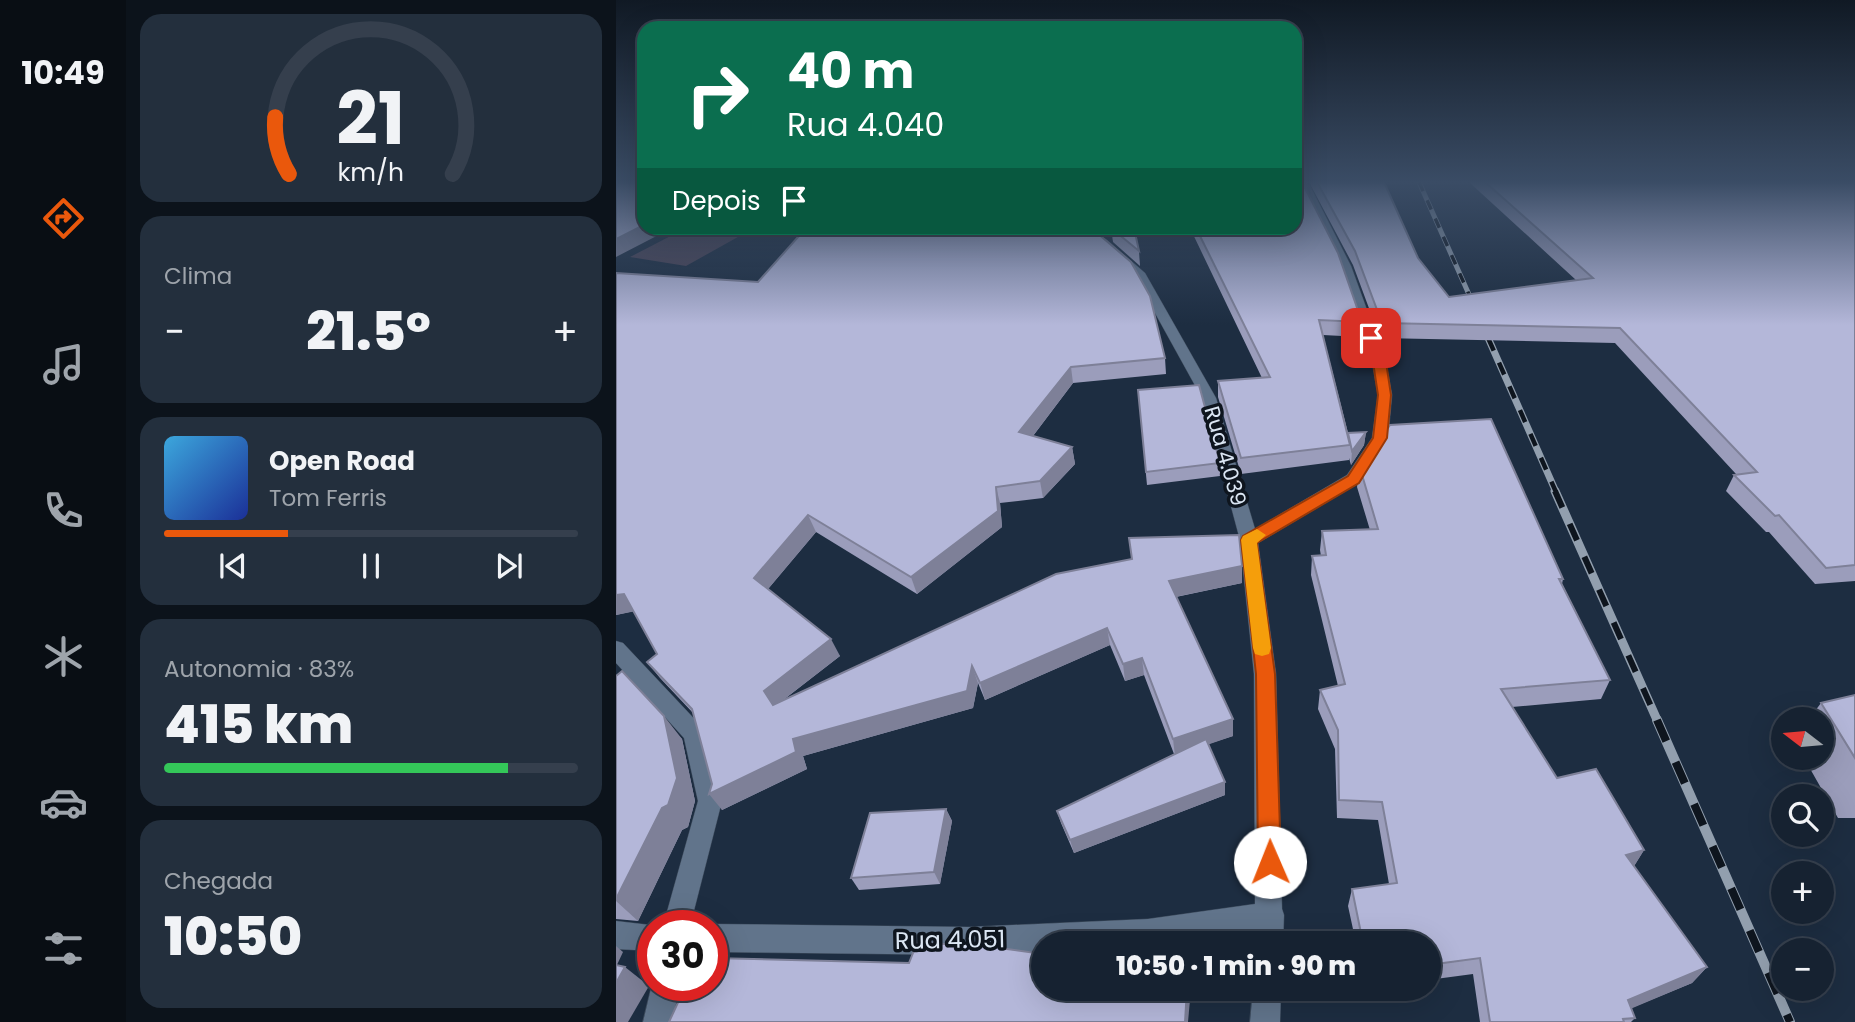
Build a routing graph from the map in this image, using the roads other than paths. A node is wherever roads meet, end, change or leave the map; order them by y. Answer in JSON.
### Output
{"nodes":[{"id":1,"x":1327,"y":230,"type":"edge"},
{"id":2,"x":1097,"y":235,"type":"edge"},
{"id":3,"x":1249,"y":540,"type":"junction"},
{"id":4,"x":616,"y":649,"type":"edge"},
{"id":5,"x":681,"y":910,"type":"edge"},
{"id":6,"x":1271,"y":915,"type":"junction"},
{"id":7,"x":1270,"y":931,"type":"edge"},
{"id":8,"x":616,"y":935,"type":"edge"},
{"id":9,"x":637,"y":936,"type":"edge"},
{"id":10,"x":728,"y":938,"type":"edge"},
{"id":11,"x":662,"y":1001,"type":"edge"},
{"id":12,"x":1266,"y":1001,"type":"edge"},
{"id":13,"x":658,"y":1022,"type":"edge"},
{"id":14,"x":1265,"y":1022,"type":"edge"}],
"edges":[{"from":1,"to":3,"type":"street"},
{"from":2,"to":3,"type":"street","name":"Rua 4.039"},
{"from":3,"to":6,"type":"street","name":"Rua 4.039"},
{"from":4,"to":5,"type":"street"},
{"from":6,"to":7,"type":"street","name":"Rua 4.039"},
{"from":6,"to":10,"type":"street","name":"Rua 4.051"},
{"from":8,"to":9,"type":"street"},
{"from":11,"to":13,"type":"street"},
{"from":12,"to":14,"type":"street"}]}
